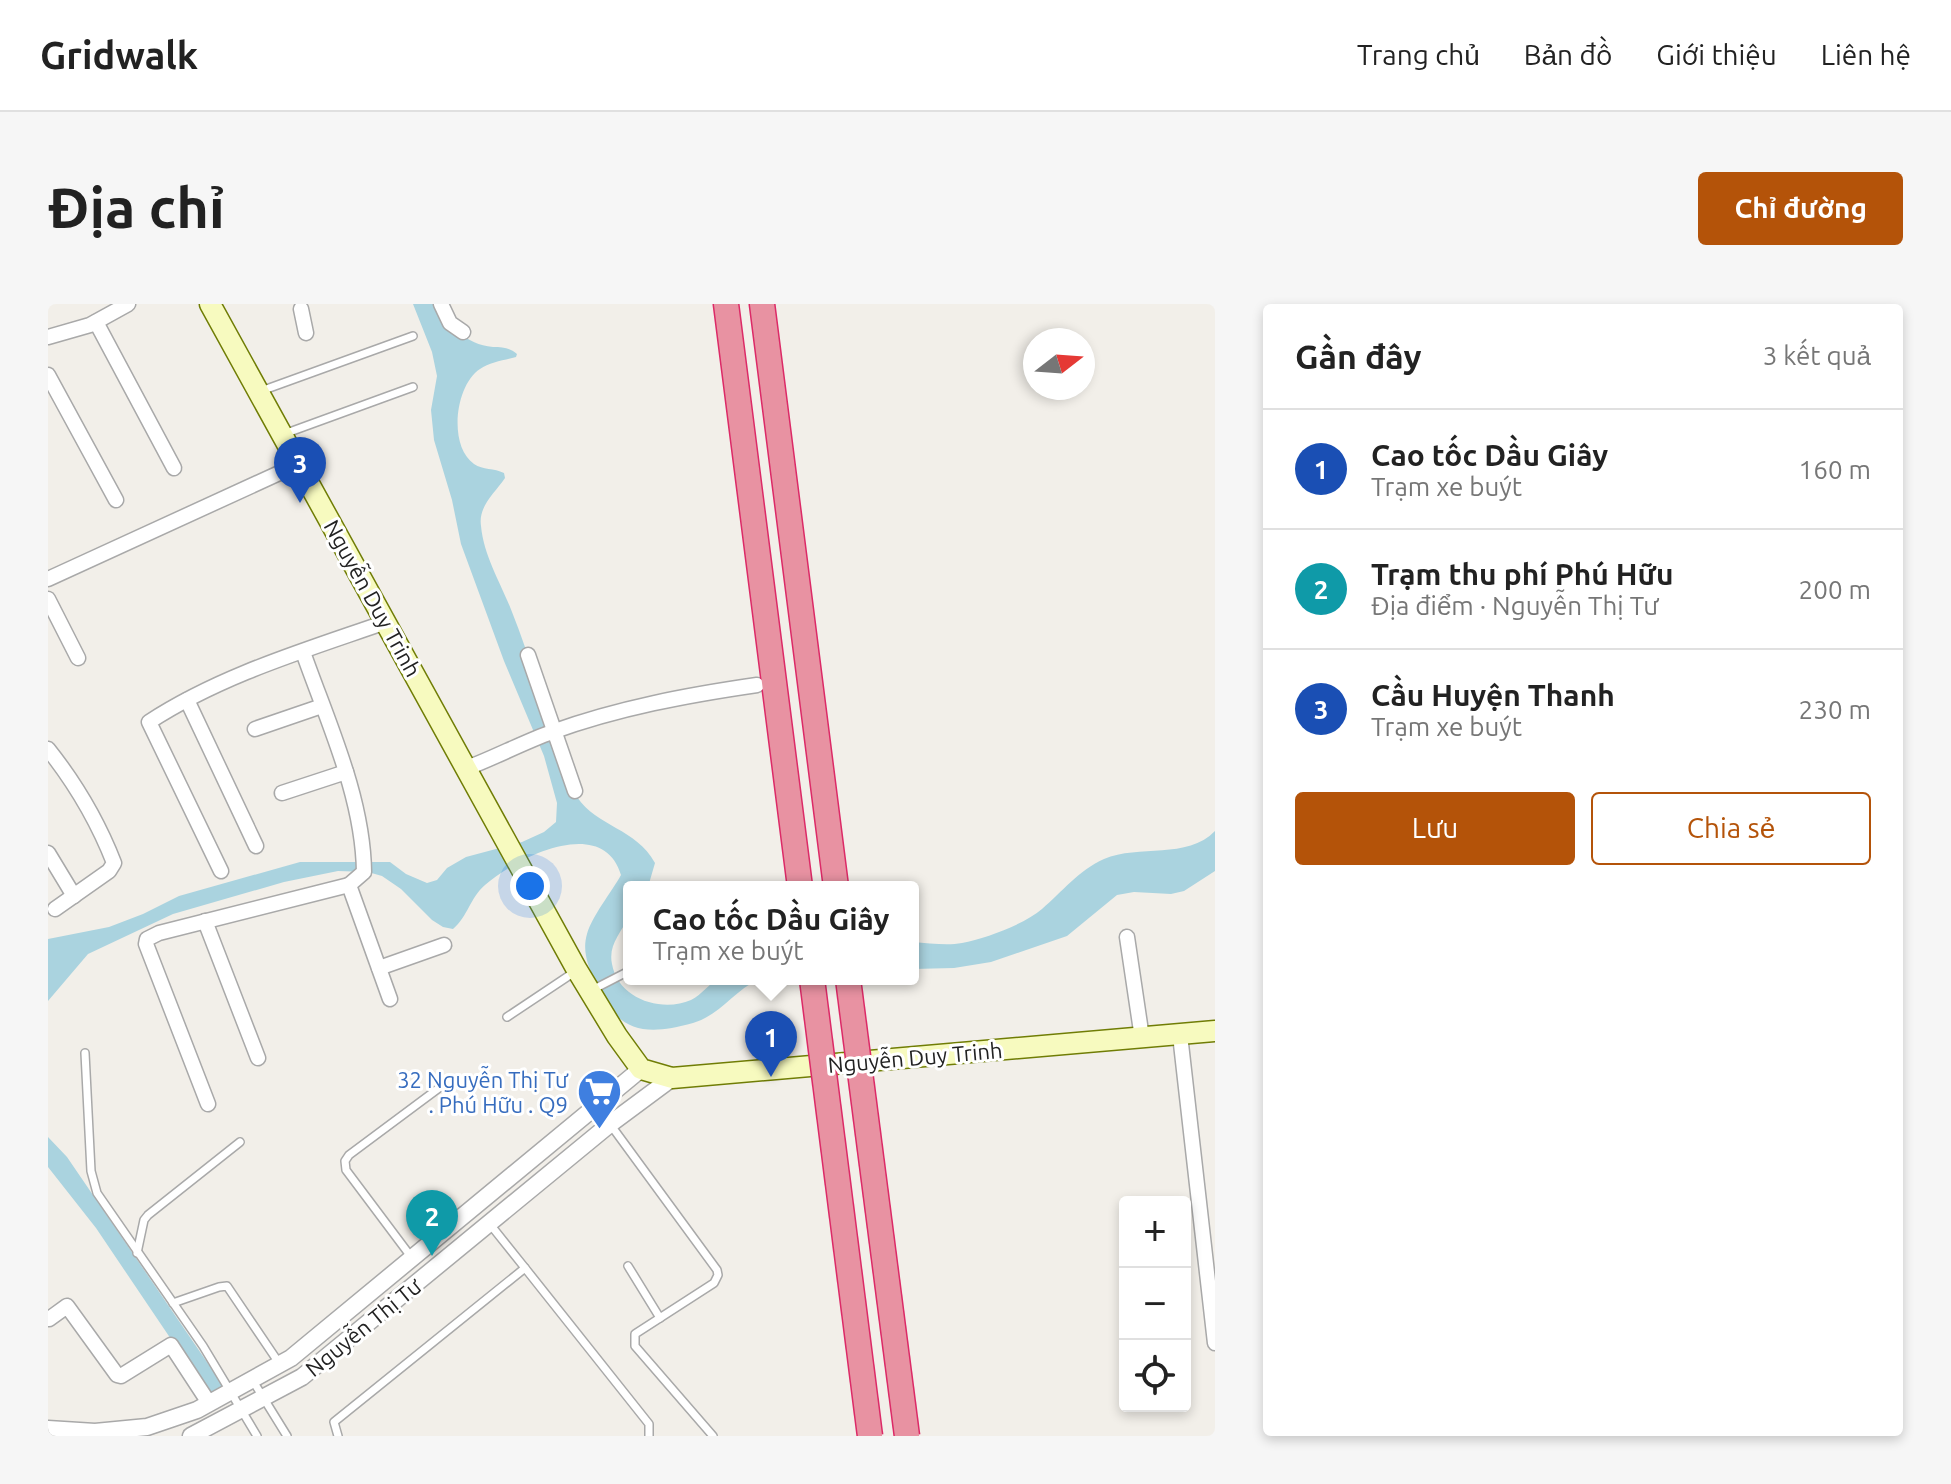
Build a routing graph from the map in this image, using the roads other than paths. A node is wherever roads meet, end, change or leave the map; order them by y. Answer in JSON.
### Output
{"nodes":[{"id":1,"x":128,"y":304,"type":"edge"},
{"id":2,"x":210,"y":304,"type":"edge"},
{"id":3,"x":441,"y":304,"type":"edge"},
{"id":4,"x":724,"y":304,"type":"edge"},
{"id":5,"x":762,"y":304,"type":"edge"},
{"id":6,"x":777,"y":304,"type":"edge"},
{"id":7,"x":304,"y":306,"type":"edge"},
{"id":8,"x":96,"y":322,"type":"junction"},
{"id":9,"x":463,"y":332,"type":"dead end"},
{"id":10,"x":306,"y":333,"type":"dead end"},
{"id":11,"x":413,"y":336,"type":"dead end"},
{"id":12,"x":48,"y":337,"type":"edge"},
{"id":13,"x":48,"y":375,"type":"edge"},
{"id":14,"x":413,"y":387,"type":"dead end"},
{"id":15,"x":259,"y":392,"type":"junction"},
{"id":16,"x":282,"y":434,"type":"junction"},
{"id":17,"x":299,"y":464,"type":"junction"},
{"id":18,"x":174,"y":468,"type":"dead end"},
{"id":19,"x":116,"y":500,"type":"dead end"},
{"id":20,"x":793,"y":556,"type":"junction"},
{"id":21,"x":48,"y":579,"type":"edge"},
{"id":22,"x":48,"y":599,"type":"edge"},
{"id":23,"x":386,"y":622,"type":"junction"},
{"id":24,"x":303,"y":652,"type":"junction"},
{"id":25,"x":528,"y":655,"type":"dead end"},
{"id":26,"x":78,"y":658,"type":"dead end"},
{"id":27,"x":757,"y":685,"type":"dead end"},
{"id":28,"x":187,"y":700,"type":"junction"},
{"id":29,"x":322,"y":706,"type":"junction"},
{"id":30,"x":255,"y":729,"type":"dead end"},
{"id":31,"x":554,"y":732,"type":"junction"},
{"id":32,"x":50,"y":755,"type":"edge"},
{"id":33,"x":467,"y":768,"type":"junction"},
{"id":34,"x":346,"y":772,"type":"junction"},
{"id":35,"x":575,"y":791,"type":"dead end"},
{"id":36,"x":282,"y":793,"type":"dead end"},
{"id":37,"x":256,"y":846,"type":"dead end"},
{"id":38,"x":48,"y":853,"type":"edge"},
{"id":39,"x":221,"y":871,"type":"dead end"},
{"id":40,"x":799,"y":881,"type":"edge"},
{"id":41,"x":835,"y":881,"type":"edge"},
{"id":42,"x":349,"y":885,"type":"junction"},
{"id":43,"x":74,"y":896,"type":"junction"},
{"id":44,"x":55,"y":909,"type":"dead end"},
{"id":45,"x":205,"y":921,"type":"junction"},
{"id":46,"x":1127,"y":937,"type":"dead end"},
{"id":47,"x":444,"y":945,"type":"dead end"},
{"id":48,"x":379,"y":968,"type":"junction"},
{"id":49,"x":577,"y":970,"type":"junction"},
{"id":50,"x":623,"y":974,"type":"edge"},
{"id":51,"x":813,"y":985,"type":"edge"},
{"id":52,"x":849,"y":985,"type":"edge"},
{"id":53,"x":590,"y":991,"type":"junction"},
{"id":54,"x":390,"y":999,"type":"dead end"},
{"id":55,"x":507,"y":1017,"type":"dead end"},
{"id":56,"x":1215,"y":1031,"type":"edge"},
{"id":57,"x":1180,"y":1035,"type":"junction"},
{"id":58,"x":1142,"y":1038,"type":"junction"},
{"id":59,"x":85,"y":1053,"type":"dead end"},
{"id":60,"x":258,"y":1058,"type":"dead end"},
{"id":61,"x":641,"y":1069,"type":"junction"},
{"id":62,"x":672,"y":1078,"type":"junction"},
{"id":63,"x":439,"y":1088,"type":"dead end"},
{"id":64,"x":208,"y":1104,"type":"dead end"},
{"id":65,"x":610,"y":1124,"type":"junction"},
{"id":66,"x":240,"y":1142,"type":"dead end"},
{"id":67,"x":489,"y":1223,"type":"junction"},
{"id":68,"x":137,"y":1253,"type":"junction"},
{"id":69,"x":412,"y":1258,"type":"junction"},
{"id":70,"x":628,"y":1266,"type":"dead end"},
{"id":71,"x":525,"y":1268,"type":"junction"},
{"id":72,"x":173,"y":1303,"type":"junction"},
{"id":73,"x":660,"y":1318,"type":"junction"},
{"id":74,"x":49,"y":1319,"type":"edge"},
{"id":75,"x":1215,"y":1343,"type":"edge"},
{"id":76,"x":279,"y":1364,"type":"junction"},
{"id":77,"x":252,"y":1379,"type":"junction"},
{"id":78,"x":232,"y":1390,"type":"junction"},
{"id":79,"x":263,"y":1398,"type":"junction"},
{"id":80,"x":209,"y":1403,"type":"junction"},
{"id":81,"x":242,"y":1409,"type":"junction"},
{"id":82,"x":48,"y":1429,"type":"edge"},
{"id":83,"x":191,"y":1436,"type":"edge"},
{"id":84,"x":257,"y":1436,"type":"edge"},
{"id":85,"x":287,"y":1436,"type":"edge"},
{"id":86,"x":338,"y":1436,"type":"edge"},
{"id":87,"x":649,"y":1436,"type":"edge"},
{"id":88,"x":713,"y":1436,"type":"edge"},
{"id":89,"x":870,"y":1436,"type":"edge"},
{"id":90,"x":907,"y":1436,"type":"edge"}],
"edges":[{"from":1,"to":8,"type":"street"},
{"from":2,"to":15,"type":"main road","name":"Nguyễn Duy Trinh"},
{"from":3,"to":9,"type":"street"},
{"from":4,"to":40,"type":"highway"},
{"from":5,"to":20,"type":"highway"},
{"from":6,"to":20,"type":"highway"},
{"from":7,"to":10,"type":"street"},
{"from":8,"to":12,"type":"street"},
{"from":8,"to":18,"type":"street"},
{"from":11,"to":15,"type":"lane"},
{"from":13,"to":19,"type":"street"},
{"from":14,"to":16,"type":"lane"},
{"from":15,"to":16,"type":"main road","name":"Nguyễn Duy Trinh"},
{"from":16,"to":17,"type":"main road","name":"Nguyễn Duy Trinh"},
{"from":17,"to":21,"type":"street"},
{"from":17,"to":23,"type":"main road","name":"Nguyễn Duy Trinh"},
{"from":20,"to":41,"type":"highway"},
{"from":22,"to":26,"type":"street"},
{"from":23,"to":24,"type":"street"},
{"from":23,"to":33,"type":"main road","name":"Nguyễn Duy Trinh"},
{"from":24,"to":28,"type":"street"},
{"from":24,"to":29,"type":"street"},
{"from":25,"to":31,"type":"street"},
{"from":27,"to":31,"type":"street"},
{"from":28,"to":37,"type":"street"},
{"from":28,"to":39,"type":"street"},
{"from":29,"to":30,"type":"street"},
{"from":29,"to":34,"type":"street"},
{"from":31,"to":33,"type":"street"},
{"from":31,"to":35,"type":"street"},
{"from":32,"to":43,"type":"street"},
{"from":33,"to":49,"type":"main road","name":"Nguyễn Duy Trinh"},
{"from":34,"to":36,"type":"street"},
{"from":34,"to":42,"type":"street"},
{"from":38,"to":43,"type":"street"},
{"from":42,"to":45,"type":"street"},
{"from":42,"to":48,"type":"street"},
{"from":43,"to":44,"type":"street"},
{"from":45,"to":60,"type":"street"},
{"from":45,"to":64,"type":"street"},
{"from":46,"to":58,"type":"street"},
{"from":47,"to":48,"type":"street"},
{"from":48,"to":54,"type":"street"},
{"from":49,"to":53,"type":"main road"},
{"from":49,"to":55,"type":"lane"},
{"from":50,"to":53,"type":"lane"},
{"from":51,"to":89,"type":"highway","bridge":true},
{"from":52,"to":90,"type":"highway","bridge":true},
{"from":53,"to":61,"type":"main road"},
{"from":56,"to":57,"type":"main road","name":"Nguyễn Duy Trinh"},
{"from":57,"to":58,"type":"main road","name":"Nguyễn Duy Trinh"},
{"from":57,"to":75,"type":"street"},
{"from":58,"to":62,"type":"main road","name":"Nguyễn Duy Trinh"},
{"from":59,"to":68,"type":"lane"},
{"from":61,"to":62,"type":"main road","name":"Nguyễn Duy Trinh"},
{"from":61,"to":69,"type":"street","name":"Nguyễn Thị Tư"},
{"from":62,"to":65,"type":"street","name":"Nguyễn Thị Tư"},
{"from":63,"to":69,"type":"lane"},
{"from":65,"to":67,"type":"street","name":"Nguyễn Thị Tư"},
{"from":65,"to":73,"type":"lane"},
{"from":66,"to":68,"type":"lane"},
{"from":67,"to":71,"type":"lane"},
{"from":67,"to":79,"type":"street","name":"Nguyễn Thị Tư"},
{"from":68,"to":72,"type":"lane"},
{"from":69,"to":76,"type":"street","name":"Nguyễn Thị Tư"},
{"from":70,"to":73,"type":"lane"},
{"from":71,"to":86,"type":"lane"},
{"from":71,"to":87,"type":"lane"},
{"from":72,"to":76,"type":"lane"},
{"from":72,"to":78,"type":"lane"},
{"from":73,"to":88,"type":"lane"},
{"from":74,"to":80,"type":"street"},
{"from":76,"to":77,"type":"street","name":"Nguyễn Thị Tư"},
{"from":77,"to":78,"type":"street","name":"Nguyễn Thị Tư"},
{"from":77,"to":79,"type":"lane"},
{"from":78,"to":80,"type":"street","name":"Nguyễn Thị Tư"},
{"from":78,"to":81,"type":"lane"},
{"from":79,"to":81,"type":"street","name":"Nguyễn Thị Tư"},
{"from":79,"to":85,"type":"lane"},
{"from":80,"to":82,"type":"street","name":"Nguyễn Thị Tư"},
{"from":81,"to":83,"type":"street","name":"Nguyễn Thị Tư"},
{"from":81,"to":84,"type":"lane"}]}
